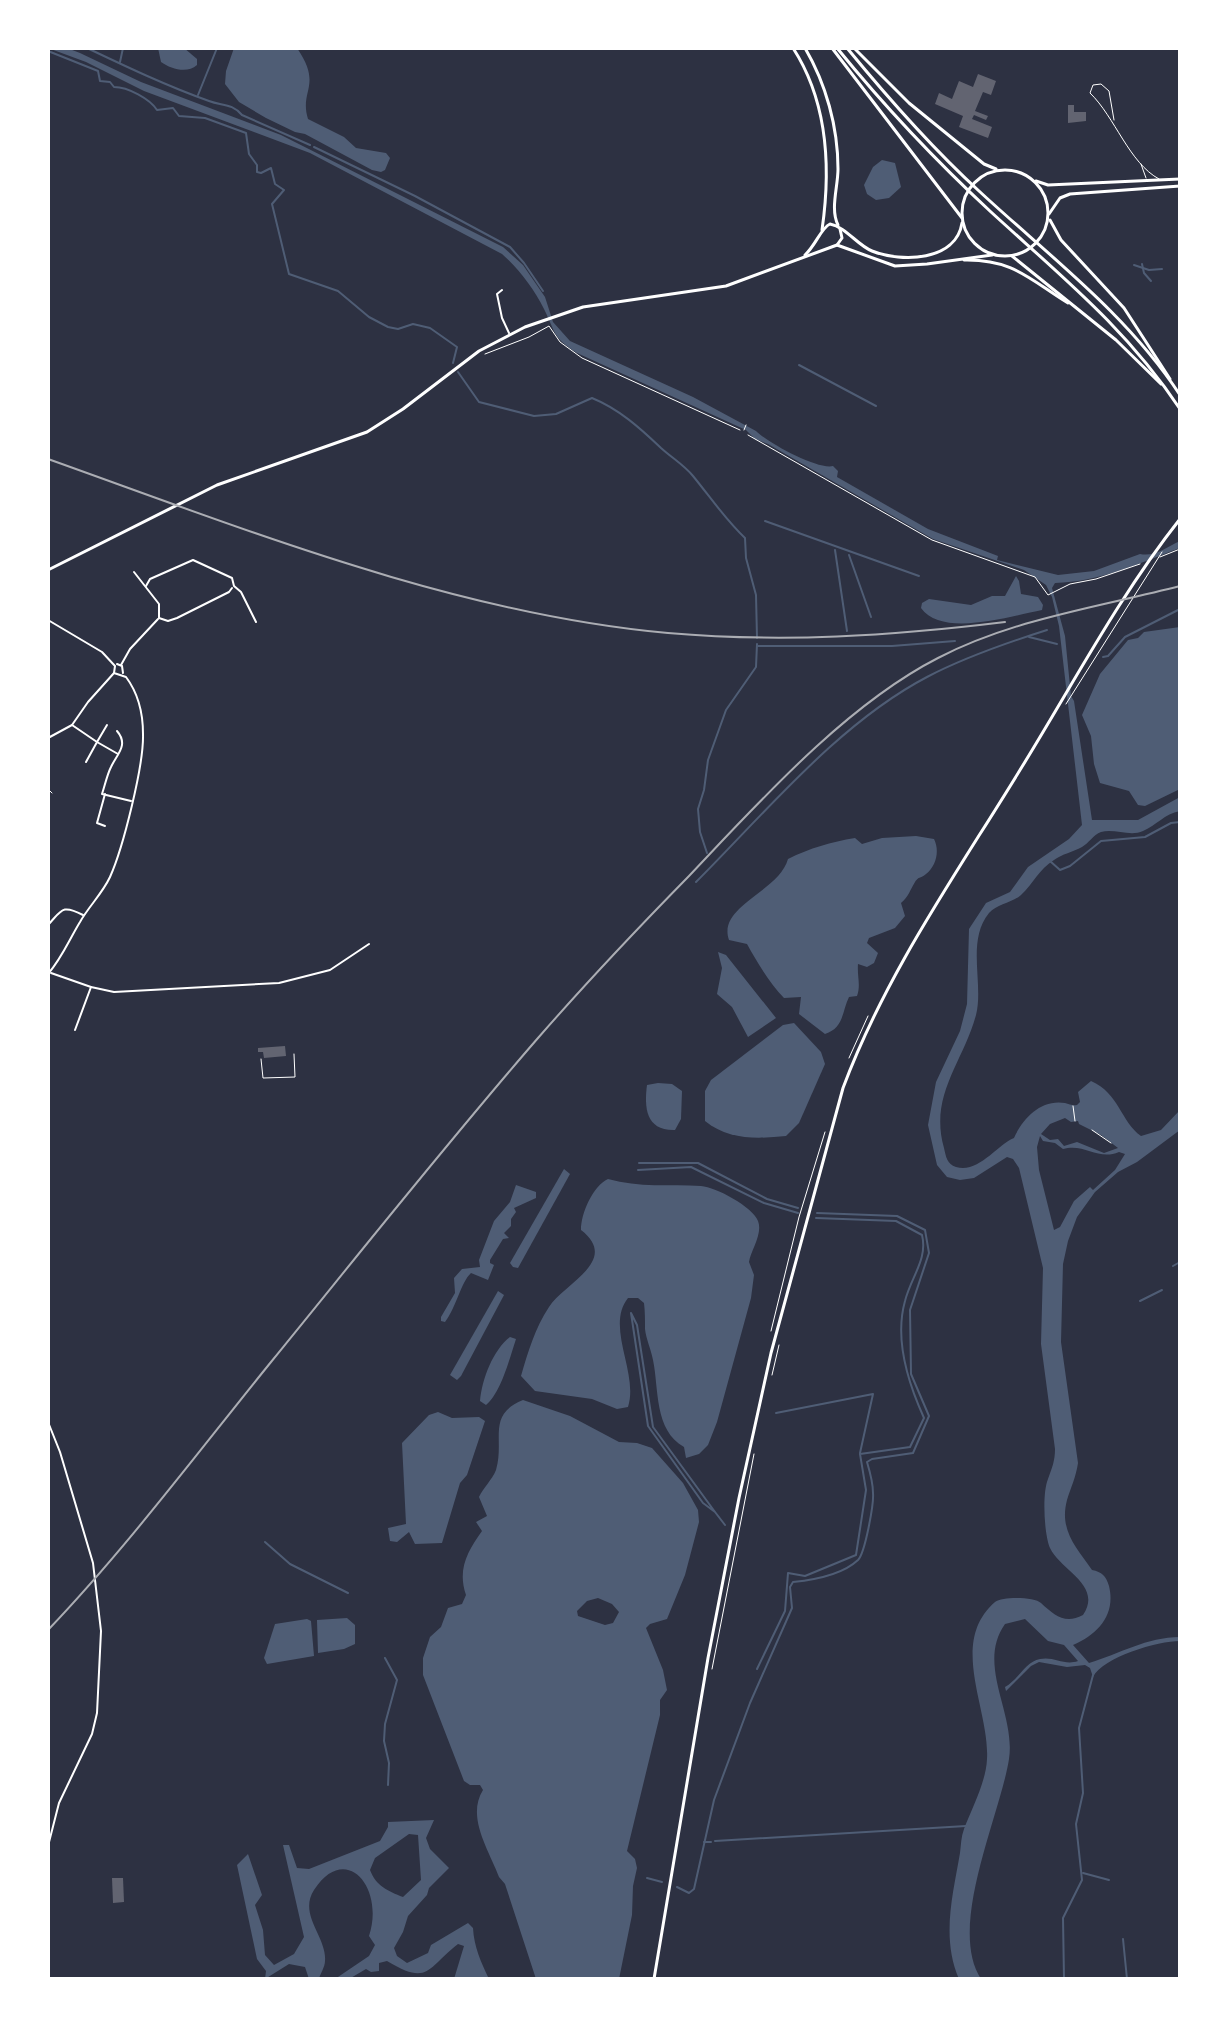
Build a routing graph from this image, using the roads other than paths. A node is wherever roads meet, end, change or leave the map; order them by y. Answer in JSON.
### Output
{"nodes":[{"id":1,"x":793,"y":48,"type":"edge"},
{"id":2,"x":805,"y":48,"type":"edge"},
{"id":3,"x":832,"y":48,"type":"edge"},
{"id":4,"x":837,"y":48,"type":"edge"},
{"id":5,"x":847,"y":48,"type":"edge"},
{"id":6,"x":854,"y":48,"type":"edge"},
{"id":7,"x":1114,"y":120,"type":"junction"},
{"id":8,"x":1139,"y":162,"type":"junction"},
{"id":9,"x":1000,"y":170,"type":"junction"},
{"id":10,"x":1180,"y":179,"type":"edge"},
{"id":11,"x":1162,"y":180,"type":"junction"},
{"id":12,"x":1036,"y":181,"type":"junction"},
{"id":13,"x":1147,"y":181,"type":"junction"},
{"id":14,"x":1180,"y":186,"type":"edge"},
{"id":15,"x":1148,"y":188,"type":"junction"},
{"id":16,"x":1049,"y":215,"type":"junction"},
{"id":17,"x":962,"y":220,"type":"junction"},
{"id":18,"x":839,"y":228,"type":"junction"},
{"id":19,"x":822,"y":230,"type":"junction"},
{"id":20,"x":821,"y":236,"type":"junction"},
{"id":21,"x":835,"y":245,"type":"junction"},
{"id":22,"x":996,"y":255,"type":"junction"},
{"id":23,"x":1011,"y":256,"type":"junction"},
{"id":24,"x":802,"y":257,"type":"junction"},
{"id":25,"x":951,"y":260,"type":"junction"},
{"id":26,"x":502,"y":290,"type":"dead end"},
{"id":27,"x":1075,"y":307,"type":"junction"},
{"id":28,"x":510,"y":334,"type":"junction"},
{"id":29,"x":1176,"y":389,"type":"junction"},
{"id":30,"x":1169,"y":392,"type":"junction"},
{"id":31,"x":1180,"y":395,"type":"edge"},
{"id":32,"x":1180,"y":409,"type":"edge"},
{"id":33,"x":746,"y":425,"type":"dead end"},
{"id":34,"x":744,"y":430,"type":"dead end"},
{"id":35,"x":1180,"y":519,"type":"edge"},
{"id":36,"x":48,"y":570,"type":"edge"},
{"id":37,"x":134,"y":572,"type":"dead end"},
{"id":38,"x":146,"y":586,"type":"junction"},
{"id":39,"x":234,"y":586,"type":"junction"},
{"id":40,"x":159,"y":618,"type":"junction"},
{"id":41,"x":48,"y":620,"type":"edge"},
{"id":42,"x":256,"y":622,"type":"dead end"},
{"id":43,"x":121,"y":665,"type":"junction"},
{"id":44,"x":115,"y":666,"type":"junction"},
{"id":45,"x":114,"y":673,"type":"junction"},
{"id":46,"x":122,"y":674,"type":"junction"},
{"id":47,"x":72,"y":725,"type":"junction"},
{"id":48,"x":107,"y":725,"type":"dead end"},
{"id":49,"x":117,"y":731,"type":"dead end"},
{"id":50,"x":48,"y":738,"type":"edge"},
{"id":51,"x":97,"y":742,"type":"junction"},
{"id":52,"x":119,"y":755,"type":"junction"},
{"id":53,"x":86,"y":762,"type":"dead end"},
{"id":54,"x":105,"y":794,"type":"junction"},
{"id":55,"x":131,"y":801,"type":"junction"},
{"id":56,"x":105,"y":826,"type":"dead end"},
{"id":57,"x":84,"y":916,"type":"junction"},
{"id":58,"x":48,"y":925,"type":"edge"},
{"id":59,"x":369,"y":944,"type":"dead end"},
{"id":60,"x":49,"y":973,"type":"edge"},
{"id":61,"x":91,"y":987,"type":"junction"},
{"id":62,"x":75,"y":1030,"type":"dead end"},
{"id":63,"x":48,"y":1422,"type":"edge"},
{"id":64,"x":48,"y":1846,"type":"edge"},
{"id":65,"x":654,"y":1979,"type":"edge"}],
"edges":[{"from":1,"to":19,"type":"main road"},
{"from":2,"to":18,"type":"main road"},
{"from":3,"to":17,"type":"main road"},
{"from":4,"to":30,"type":"main road"},
{"from":5,"to":29,"type":"main road"},
{"from":6,"to":9,"type":"main road"},
{"from":7,"to":7,"type":"lane"},
{"from":7,"to":8,"type":"lane"},
{"from":8,"to":11,"type":"lane"},
{"from":8,"to":13,"type":"lane"},
{"from":9,"to":12,"type":"main road"},
{"from":9,"to":17,"type":"main road"},
{"from":10,"to":11,"type":"main road"},
{"from":11,"to":13,"type":"main road"},
{"from":12,"to":13,"type":"main road"},
{"from":12,"to":16,"type":"main road"},
{"from":13,"to":15,"type":"lane"},
{"from":14,"to":15,"type":"main road"},
{"from":15,"to":16,"type":"main road"},
{"from":16,"to":23,"type":"main road"},
{"from":16,"to":29,"type":"main road"},
{"from":17,"to":18,"type":"main road"},
{"from":17,"to":22,"type":"main road"},
{"from":18,"to":19,"type":"main road"},
{"from":18,"to":21,"type":"main road"},
{"from":19,"to":20,"type":"main road"},
{"from":20,"to":21,"type":"main road"},
{"from":20,"to":24,"type":"main road"},
{"from":21,"to":24,"type":"main road"},
{"from":21,"to":25,"type":"main road"},
{"from":22,"to":23,"type":"main road"},
{"from":22,"to":25,"type":"main road"},
{"from":23,"to":27,"type":"main road"},
{"from":24,"to":28,"type":"main road"},
{"from":25,"to":27,"type":"main road"},
{"from":26,"to":28,"type":"street"},
{"from":27,"to":30,"type":"main road"},
{"from":28,"to":36,"type":"main road"},
{"from":29,"to":31,"type":"main road"},
{"from":30,"to":32,"type":"main road"},
{"from":33,"to":34,"type":"lane"},
{"from":35,"to":65,"type":"main road"},
{"from":37,"to":38,"type":"street"},
{"from":38,"to":39,"type":"street"},
{"from":38,"to":40,"type":"street"},
{"from":39,"to":40,"type":"street"},
{"from":39,"to":42,"type":"street"},
{"from":40,"to":43,"type":"street"},
{"from":41,"to":44,"type":"street"},
{"from":43,"to":44,"type":"street"},
{"from":43,"to":46,"type":"street"},
{"from":44,"to":45,"type":"street"},
{"from":45,"to":46,"type":"street"},
{"from":45,"to":47,"type":"street"},
{"from":46,"to":55,"type":"street"},
{"from":47,"to":50,"type":"street"},
{"from":47,"to":51,"type":"street"},
{"from":48,"to":51,"type":"street"},
{"from":49,"to":52,"type":"street"},
{"from":51,"to":52,"type":"street"},
{"from":51,"to":53,"type":"street"},
{"from":52,"to":54,"type":"street"},
{"from":54,"to":55,"type":"street"},
{"from":54,"to":56,"type":"street"},
{"from":55,"to":57,"type":"street"},
{"from":57,"to":58,"type":"street"},
{"from":57,"to":60,"type":"street"},
{"from":59,"to":61,"type":"street"},
{"from":60,"to":61,"type":"street"},
{"from":61,"to":62,"type":"street"},
{"from":63,"to":64,"type":"street"}]}
